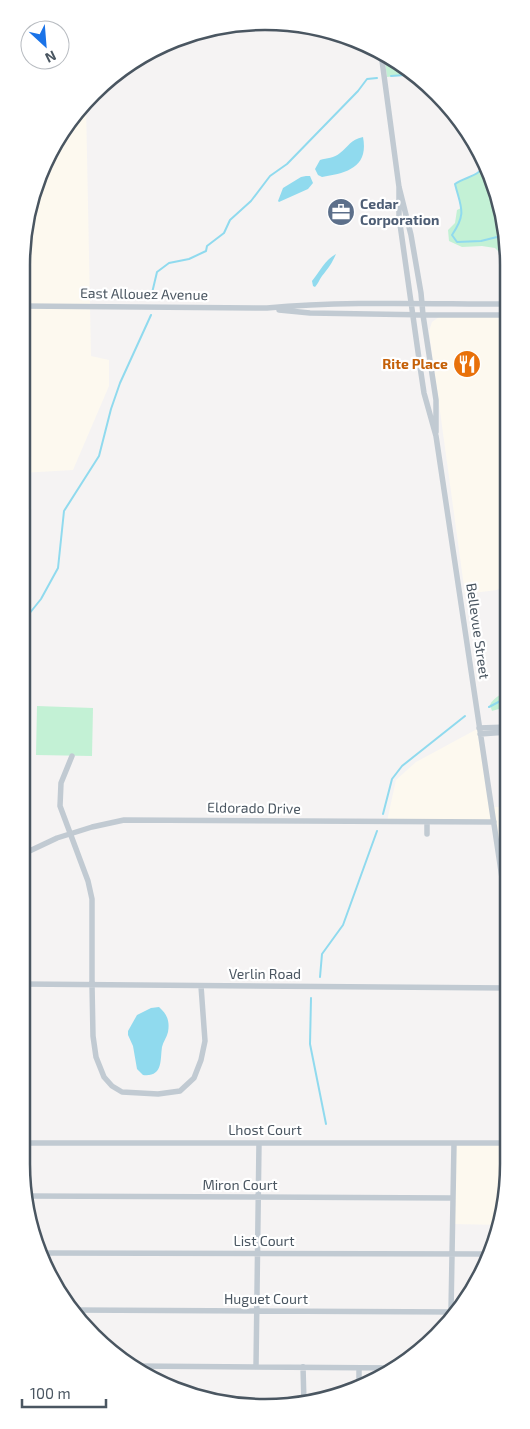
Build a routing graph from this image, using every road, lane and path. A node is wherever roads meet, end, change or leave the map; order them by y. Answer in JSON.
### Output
{"nodes":[{"id":1,"x":382,"y":61,"type":"edge"},
{"id":2,"x":399,"y":187,"type":"junction"},
{"id":3,"x":412,"y":303,"type":"junction"},
{"id":4,"x":422,"y":303,"type":"junction"},
{"id":5,"x":500,"y":304,"type":"edge"},
{"id":6,"x":30,"y":306,"type":"edge"},
{"id":7,"x":267,"y":308,"type":"junction"},
{"id":8,"x":412,"y":315,"type":"junction"},
{"id":9,"x":423,"y":315,"type":"junction"},
{"id":10,"x":500,"y":315,"type":"edge"},
{"id":11,"x":436,"y":436,"type":"junction"},
{"id":12,"x":500,"y":728,"type":"edge"},
{"id":13,"x":480,"y":731,"type":"junction"},
{"id":14,"x":500,"y":732,"type":"edge"},
{"id":15,"x":72,"y":756,"type":"dead end"},
{"id":16,"x":427,"y":822,"type":"junction"},
{"id":17,"x":494,"y":822,"type":"junction"},
{"id":18,"x":70,"y":834,"type":"junction"},
{"id":19,"x":426,"y":834,"type":"dead end"},
{"id":20,"x":30,"y":851,"type":"edge"},
{"id":21,"x":500,"y":863,"type":"edge"},
{"id":22,"x":30,"y":984,"type":"edge"},
{"id":23,"x":92,"y":985,"type":"junction"},
{"id":24,"x":201,"y":986,"type":"junction"},
{"id":25,"x":500,"y":988,"type":"edge"},
{"id":26,"x":30,"y":1143,"type":"edge"},
{"id":27,"x":259,"y":1143,"type":"junction"},
{"id":28,"x":454,"y":1143,"type":"junction"},
{"id":29,"x":500,"y":1143,"type":"edge"},
{"id":30,"x":32,"y":1196,"type":"edge"},
{"id":31,"x":259,"y":1197,"type":"junction"},
{"id":32,"x":453,"y":1198,"type":"junction"},
{"id":33,"x":48,"y":1253,"type":"edge"},
{"id":34,"x":258,"y":1253,"type":"junction"},
{"id":35,"x":452,"y":1254,"type":"junction"},
{"id":36,"x":482,"y":1254,"type":"edge"},
{"id":37,"x":451,"y":1307,"type":"edge"},
{"id":38,"x":81,"y":1310,"type":"edge"},
{"id":39,"x":257,"y":1311,"type":"junction"},
{"id":40,"x":447,"y":1312,"type":"edge"},
{"id":41,"x":144,"y":1366,"type":"edge"},
{"id":42,"x":256,"y":1367,"type":"junction"},
{"id":43,"x":303,"y":1367,"type":"junction"},
{"id":44,"x":359,"y":1368,"type":"junction"},
{"id":45,"x":382,"y":1368,"type":"edge"},
{"id":46,"x":359,"y":1379,"type":"edge"},
{"id":47,"x":304,"y":1395,"type":"edge"}],
"edges":[{"from":1,"to":2,"type":"street","name":"Bellevue Street"},
{"from":2,"to":3,"type":"street","name":"Bellevue Street"},
{"from":2,"to":4,"type":"street","name":"Bellevue Street"},
{"from":3,"to":4,"type":"street","name":"East Allouez Avenue"},
{"from":3,"to":7,"type":"street","name":"East Allouez Avenue"},
{"from":3,"to":8,"type":"street","name":"Bellevue Street"},
{"from":4,"to":5,"type":"street","name":"East Allouez Avenue"},
{"from":4,"to":9,"type":"street","name":"Bellevue Street"},
{"from":6,"to":7,"type":"street","name":"East Allouez Avenue"},
{"from":7,"to":8,"type":"street","name":"East Allouez Avenue"},
{"from":8,"to":9,"type":"street","name":"East Allouez Avenue"},
{"from":8,"to":11,"type":"street","name":"Bellevue Street"},
{"from":9,"to":10,"type":"street","name":"East Allouez Avenue"},
{"from":9,"to":11,"type":"street","name":"Bellevue Street"},
{"from":11,"to":13,"type":"street","name":"Bellevue Street"},
{"from":12,"to":13,"type":"street"},
{"from":13,"to":14,"type":"street"},
{"from":13,"to":17,"type":"street","name":"Bellevue Street"},
{"from":15,"to":18,"type":"street"},
{"from":16,"to":17,"type":"street","name":"Eldorado Drive"},
{"from":16,"to":18,"type":"street","name":"Eldorado Drive"},
{"from":16,"to":19,"type":"street"},
{"from":17,"to":21,"type":"street","name":"Bellevue Street"},
{"from":18,"to":20,"type":"street","name":"Eldorado Drive"},
{"from":18,"to":23,"type":"street"},
{"from":22,"to":23,"type":"street","name":"Verlin Road"},
{"from":23,"to":24,"type":"street","name":"Verlin Road"},
{"from":23,"to":24,"type":"street"},
{"from":24,"to":25,"type":"street","name":"Verlin Road"},
{"from":26,"to":27,"type":"street","name":"Lhost Court"},
{"from":27,"to":28,"type":"street","name":"Lhost Court"},
{"from":27,"to":31,"type":"street"},
{"from":28,"to":29,"type":"street","name":"Lhost Court"},
{"from":28,"to":32,"type":"street"},
{"from":30,"to":31,"type":"street","name":"Miron Court"},
{"from":31,"to":32,"type":"street","name":"Miron Court"},
{"from":31,"to":34,"type":"street"},
{"from":32,"to":35,"type":"street"},
{"from":33,"to":34,"type":"street","name":"List Court"},
{"from":34,"to":35,"type":"street","name":"List Court"},
{"from":34,"to":39,"type":"street"},
{"from":35,"to":36,"type":"street","name":"List Court"},
{"from":35,"to":37,"type":"street"},
{"from":38,"to":39,"type":"street","name":"Huguet Court"},
{"from":39,"to":40,"type":"street","name":"Huguet Court"},
{"from":39,"to":42,"type":"street"},
{"from":41,"to":42,"type":"street"},
{"from":42,"to":43,"type":"street"},
{"from":43,"to":44,"type":"street"},
{"from":43,"to":47,"type":"street"},
{"from":44,"to":45,"type":"street"},
{"from":44,"to":46,"type":"street"}]}
